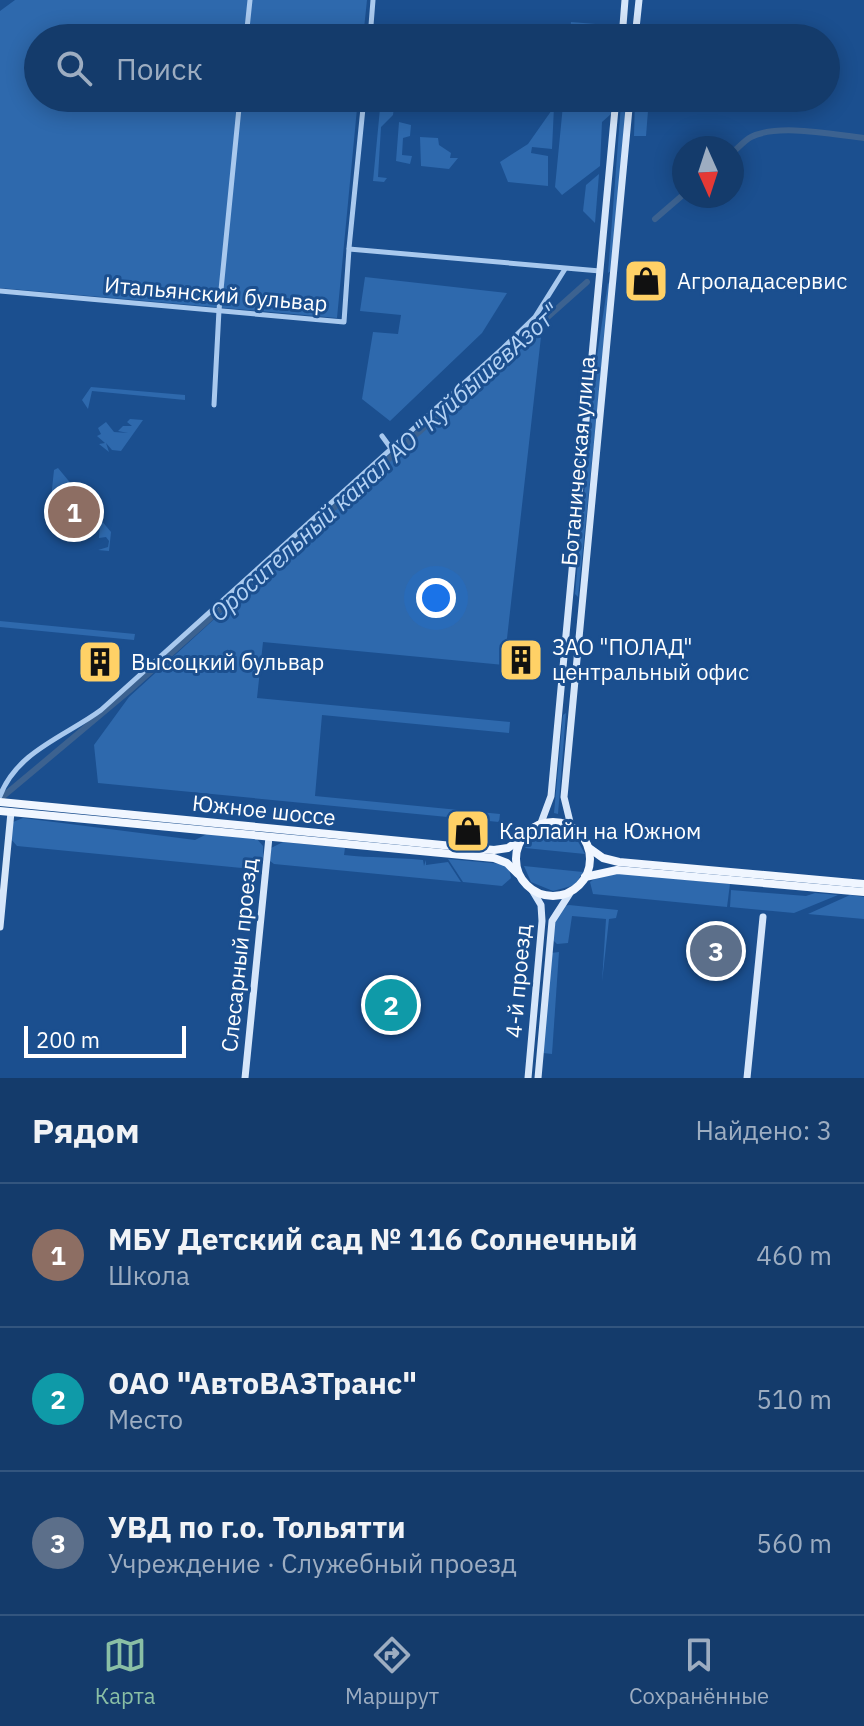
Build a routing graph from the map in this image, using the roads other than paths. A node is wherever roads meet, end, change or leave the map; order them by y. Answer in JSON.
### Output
{"nodes":[{"id":1,"x":250,"y":0,"type":"edge"},
{"id":2,"x":373,"y":0,"type":"edge"},
{"id":3,"x":625,"y":0,"type":"edge"},
{"id":4,"x":639,"y":0,"type":"edge"},
{"id":5,"x":247,"y":24,"type":"edge"},
{"id":6,"x":371,"y":24,"type":"edge"},
{"id":7,"x":623,"y":24,"type":"edge"},
{"id":8,"x":636,"y":24,"type":"edge"},
{"id":9,"x":239,"y":112,"type":"edge"},
{"id":10,"x":363,"y":112,"type":"edge"},
{"id":11,"x":615,"y":112,"type":"edge"},
{"id":12,"x":629,"y":112,"type":"edge"},
{"id":13,"x":349,"y":249,"type":"junction"},
{"id":14,"x":565,"y":269,"type":"junction"},
{"id":15,"x":600,"y":275,"type":"junction"},
{"id":16,"x":613,"y":279,"type":"junction"},
{"id":17,"x":0,"y":291,"type":"edge"},
{"id":18,"x":219,"y":310,"type":"junction"},
{"id":19,"x":214,"y":405,"type":"dead end"},
{"id":20,"x":382,"y":436,"type":"dead end"},
{"id":21,"x":390,"y":447,"type":"junction"},
{"id":22,"x":569,"y":612,"type":"junction"},
{"id":23,"x":581,"y":613,"type":"junction"},
{"id":24,"x":560,"y":701,"type":"junction"},
{"id":25,"x":573,"y":702,"type":"junction"},
{"id":26,"x":0,"y":796,"type":"edge"},
{"id":27,"x":0,"y":802,"type":"edge"},
{"id":28,"x":0,"y":811,"type":"edge"},
{"id":29,"x":11,"y":812,"type":"junction"},
{"id":30,"x":541,"y":823,"type":"junction"},
{"id":31,"x":571,"y":826,"type":"junction"},
{"id":32,"x":269,"y":837,"type":"junction"},
{"id":33,"x":521,"y":839,"type":"junction"},
{"id":34,"x":589,"y":848,"type":"junction"},
{"id":35,"x":518,"y":874,"type":"junction"},
{"id":36,"x":585,"y":877,"type":"junction"},
{"id":37,"x":864,"y":884,"type":"edge"},
{"id":38,"x":532,"y":890,"type":"junction"},
{"id":39,"x":864,"y":892,"type":"edge"},
{"id":40,"x":570,"y":893,"type":"junction"},
{"id":41,"x":763,"y":917,"type":"dead end"},
{"id":42,"x":0,"y":927,"type":"edge"},
{"id":43,"x":245,"y":1078,"type":"edge"},
{"id":44,"x":528,"y":1078,"type":"edge"},
{"id":45,"x":538,"y":1078,"type":"edge"},
{"id":46,"x":747,"y":1078,"type":"edge"}],
"edges":[{"from":1,"to":5,"type":"street"},
{"from":2,"to":6,"type":"street"},
{"from":3,"to":7,"type":"main road"},
{"from":4,"to":8,"type":"main road"},
{"from":9,"to":18,"type":"street"},
{"from":10,"to":13,"type":"street"},
{"from":11,"to":15,"type":"main road","name":"Ботаническая улица"},
{"from":12,"to":16,"type":"main road","name":"Ботаническая улица"},
{"from":13,"to":14,"type":"street"},
{"from":13,"to":18,"type":"street","name":"Итальянский бульвар"},
{"from":14,"to":15,"type":"street"},
{"from":14,"to":21,"type":"street"},
{"from":15,"to":16,"type":"main road"},
{"from":15,"to":22,"type":"main road","name":"Ботаническая улица"},
{"from":16,"to":23,"type":"main road","name":"Ботаническая улица"},
{"from":17,"to":18,"type":"street","name":"Итальянский бульвар"},
{"from":18,"to":19,"type":"street"},
{"from":20,"to":21,"type":"street"},
{"from":21,"to":26,"type":"street"},
{"from":22,"to":23,"type":"main road"},
{"from":22,"to":24,"type":"main road","name":"Ботаническая улица"},
{"from":23,"to":25,"type":"main road","name":"Ботаническая улица"},
{"from":24,"to":25,"type":"main road"},
{"from":24,"to":30,"type":"main road","name":"Ботаническая улица"},
{"from":25,"to":31,"type":"main road","name":"Ботаническая улица"},
{"from":27,"to":33,"type":"main road","name":"Южное шоссе"},
{"from":28,"to":29,"type":"main road","name":"Южное шоссе"},
{"from":29,"to":32,"type":"main road","name":"Южное шоссе"},
{"from":29,"to":42,"type":"main road"},
{"from":30,"to":31,"type":"main road"},
{"from":30,"to":33,"type":"main road"},
{"from":31,"to":34,"type":"main road"},
{"from":32,"to":35,"type":"main road","name":"Южное шоссе"},
{"from":32,"to":43,"type":"main road","name":"Слесарный проезд"},
{"from":33,"to":35,"type":"main road"},
{"from":34,"to":36,"type":"main road"},
{"from":34,"to":37,"type":"main road"},
{"from":35,"to":38,"type":"main road"},
{"from":36,"to":39,"type":"main road"},
{"from":36,"to":40,"type":"main road"},
{"from":38,"to":40,"type":"main road"},
{"from":38,"to":44,"type":"main road","name":"4-й проезд"},
{"from":40,"to":45,"type":"main road","name":"4-й проезд"},
{"from":41,"to":46,"type":"main road"}]}
